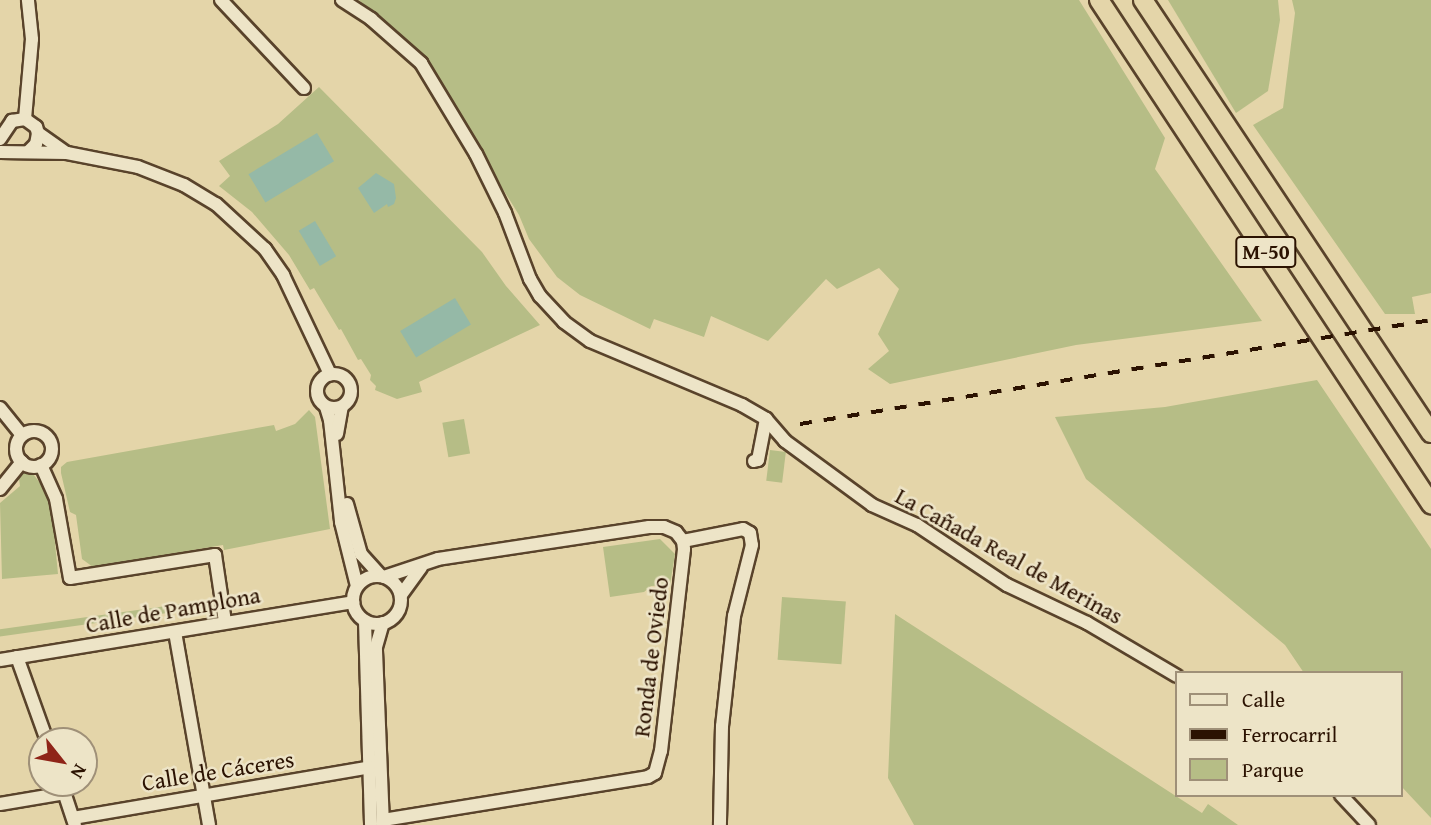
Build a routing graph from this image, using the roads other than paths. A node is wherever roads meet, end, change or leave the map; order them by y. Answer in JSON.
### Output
{"nodes":[{"id":1,"x":27,"y":0,"type":"edge"},
{"id":2,"x":221,"y":0,"type":"edge"},
{"id":3,"x":342,"y":0,"type":"edge"},
{"id":4,"x":1100,"y":0,"type":"edge"},
{"id":5,"x":1143,"y":0,"type":"edge"},
{"id":6,"x":304,"y":88,"type":"dead end"},
{"id":7,"x":25,"y":119,"type":"junction"},
{"id":8,"x":38,"y":133,"type":"junction"},
{"id":9,"x":2,"y":136,"type":"edge"},
{"id":10,"x":0,"y":152,"type":"edge"},
{"id":11,"x":21,"y":152,"type":"junction"},
{"id":12,"x":67,"y":153,"type":"junction"},
{"id":13,"x":330,"y":374,"type":"junction"},
{"id":14,"x":326,"y":407,"type":"junction"},
{"id":15,"x":342,"y":407,"type":"junction"},
{"id":16,"x":0,"y":408,"type":"edge"},
{"id":17,"x":766,"y":419,"type":"junction"},
{"id":18,"x":1431,"y":433,"type":"edge"},
{"id":19,"x":22,"y":435,"type":"junction"},
{"id":20,"x":754,"y":461,"type":"dead end"},
{"id":21,"x":22,"y":462,"type":"junction"},
{"id":22,"x":41,"y":465,"type":"junction"},
{"id":23,"x":0,"y":489,"type":"edge"},
{"id":24,"x":1431,"y":504,"type":"edge"},
{"id":25,"x":683,"y":541,"type":"junction"},
{"id":26,"x":421,"y":567,"type":"junction"},
{"id":27,"x":382,"y":576,"type":"junction"},
{"id":28,"x":357,"y":586,"type":"junction"},
{"id":29,"x":401,"y":595,"type":"junction"},
{"id":30,"x":352,"y":602,"type":"junction"},
{"id":31,"x":365,"y":621,"type":"junction"},
{"id":32,"x":225,"y":622,"type":"junction"},
{"id":33,"x":383,"y":624,"type":"junction"},
{"id":34,"x":175,"y":632,"type":"junction"},
{"id":35,"x":17,"y":657,"type":"junction"},
{"id":36,"x":0,"y":660,"type":"edge"},
{"id":37,"x":1176,"y":675,"type":"edge"},
{"id":38,"x":42,"y":727,"type":"edge"},
{"id":39,"x":371,"y":767,"type":"junction"},
{"id":40,"x":203,"y":794,"type":"junction"},
{"id":41,"x":28,"y":797,"type":"edge"},
{"id":42,"x":66,"y":797,"type":"edge"},
{"id":43,"x":1343,"y":797,"type":"edge"},
{"id":44,"x":0,"y":804,"type":"edge"},
{"id":45,"x":74,"y":821,"type":"edge"},
{"id":46,"x":379,"y":823,"type":"edge"},
{"id":47,"x":209,"y":825,"type":"edge"},
{"id":48,"x":720,"y":825,"type":"edge"},
{"id":49,"x":1369,"y":825,"type":"edge"}],
"edges":[{"from":1,"to":7,"type":"street"},
{"from":2,"to":6,"type":"street"},
{"from":3,"to":17,"type":"street","name":"La Cañada Real de Merinas"},
{"from":4,"to":24,"type":"highway","number":"M-50"},
{"from":5,"to":18,"type":"highway","number":"M-50"},
{"from":7,"to":8,"type":"street"},
{"from":7,"to":9,"type":"street"},
{"from":8,"to":11,"type":"street"},
{"from":8,"to":12,"type":"street"},
{"from":9,"to":11,"type":"street"},
{"from":10,"to":11,"type":"street"},
{"from":11,"to":12,"type":"street"},
{"from":12,"to":13,"type":"street"},
{"from":13,"to":14,"type":"street"},
{"from":13,"to":15,"type":"street"},
{"from":14,"to":15,"type":"street"},
{"from":14,"to":28,"type":"street"},
{"from":15,"to":27,"type":"street"},
{"from":16,"to":19,"type":"street"},
{"from":17,"to":20,"type":"street"},
{"from":17,"to":37,"type":"street","name":"La Cañada Real de Merinas"},
{"from":19,"to":21,"type":"street"},
{"from":19,"to":22,"type":"street"},
{"from":21,"to":22,"type":"street"},
{"from":21,"to":23,"type":"street"},
{"from":22,"to":32,"type":"street"},
{"from":25,"to":26,"type":"street"},
{"from":25,"to":46,"type":"street","name":"Ronda de Oviedo"},
{"from":25,"to":48,"type":"street"},
{"from":26,"to":27,"type":"street"},
{"from":26,"to":29,"type":"street"},
{"from":27,"to":28,"type":"street"},
{"from":27,"to":29,"type":"street"},
{"from":28,"to":30,"type":"street"},
{"from":29,"to":33,"type":"street"},
{"from":30,"to":31,"type":"street"},
{"from":30,"to":32,"type":"street","name":"Calle de Pamplona"},
{"from":31,"to":33,"type":"street"},
{"from":31,"to":39,"type":"street"},
{"from":32,"to":34,"type":"street","name":"Calle de Pamplona"},
{"from":33,"to":46,"type":"street"},
{"from":34,"to":35,"type":"street","name":"Calle de Pamplona"},
{"from":34,"to":40,"type":"street"},
{"from":35,"to":36,"type":"street","name":"Calle de Pamplona"},
{"from":35,"to":38,"type":"street"},
{"from":39,"to":40,"type":"street","name":"Calle de Cáceres"},
{"from":39,"to":46,"type":"street"},
{"from":40,"to":45,"type":"street","name":"Calle de Cáceres"},
{"from":40,"to":47,"type":"street"},
{"from":41,"to":44,"type":"street"},
{"from":42,"to":45,"type":"street"},
{"from":43,"to":49,"type":"street"}]}
